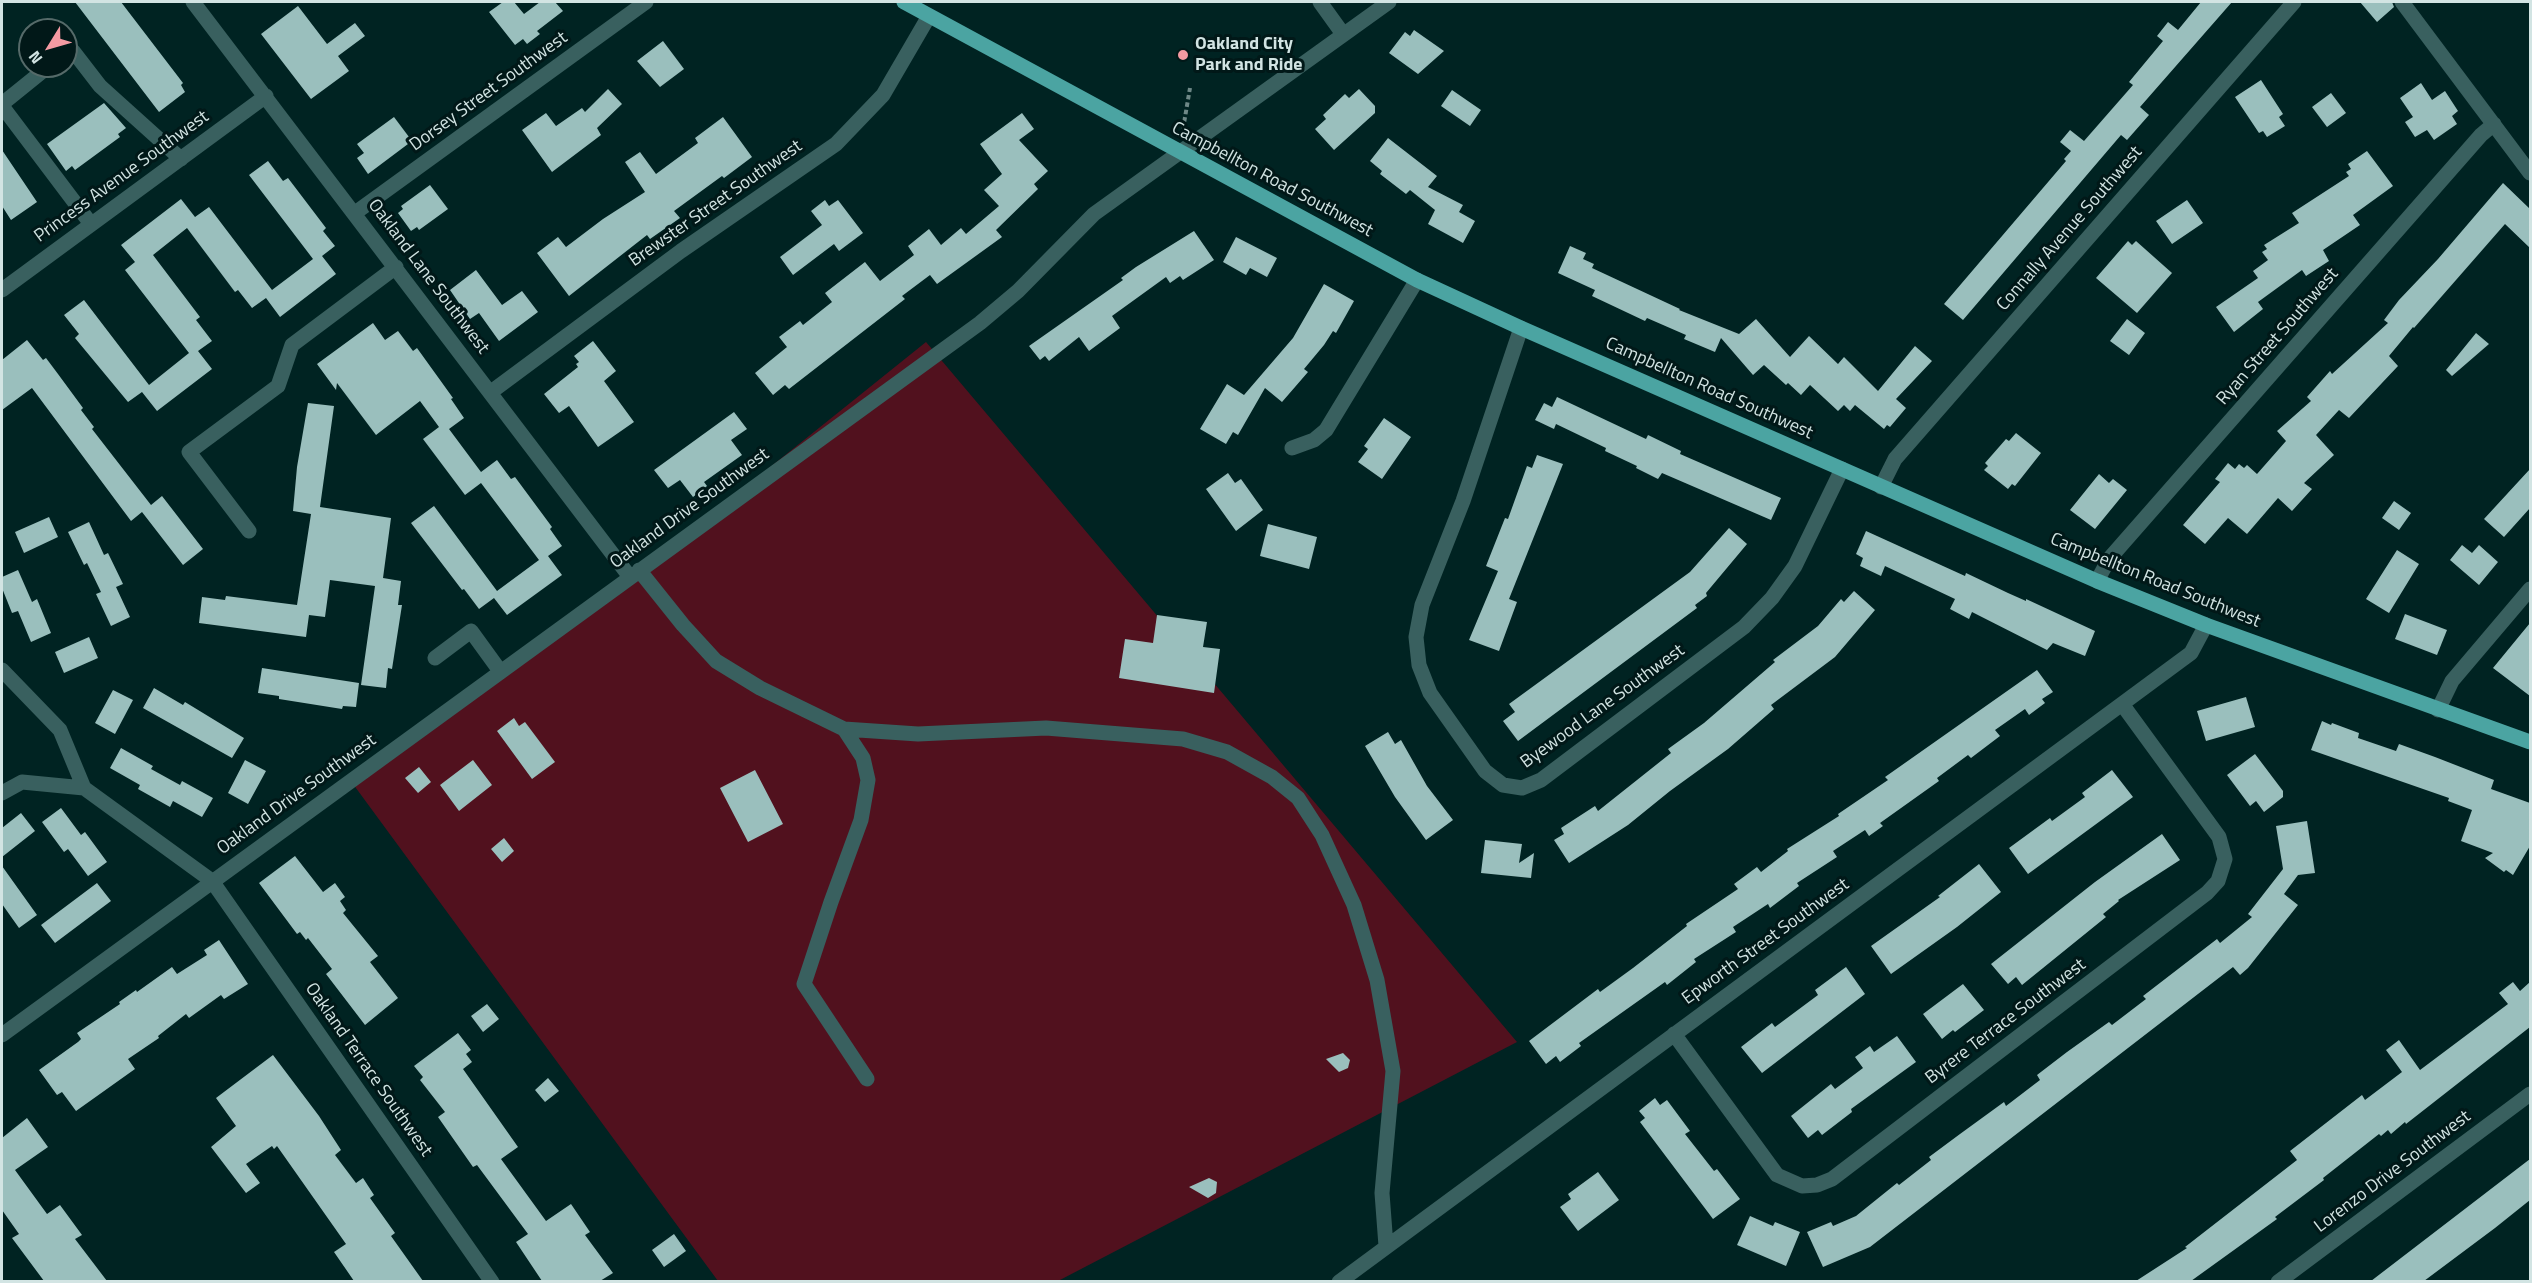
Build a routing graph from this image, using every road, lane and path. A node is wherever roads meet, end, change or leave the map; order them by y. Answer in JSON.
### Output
{"nodes":[{"id":1,"x":193,"y":2,"type":"edge"},
{"id":2,"x":646,"y":2,"type":"edge"},
{"id":3,"x":904,"y":2,"type":"edge"},
{"id":4,"x":1320,"y":2,"type":"edge"},
{"id":5,"x":1389,"y":2,"type":"edge"},
{"id":6,"x":2294,"y":2,"type":"edge"},
{"id":7,"x":2402,"y":2,"type":"edge"},
{"id":8,"x":929,"y":16,"type":"junction"},
{"id":9,"x":1343,"y":34,"type":"junction"},
{"id":10,"x":78,"y":57,"type":"edge"},
{"id":11,"x":35,"y":78,"type":"edge"},
{"id":12,"x":1190,"y":88,"type":"dead end"},
{"id":13,"x":266,"y":96,"type":"junction"},
{"id":14,"x":2,"y":105,"type":"edge"},
{"id":15,"x":2494,"y":124,"type":"junction"},
{"id":16,"x":1178,"y":152,"type":"junction"},
{"id":17,"x":181,"y":159,"type":"junction"},
{"id":18,"x":2530,"y":173,"type":"edge"},
{"id":19,"x":355,"y":213,"type":"junction"},
{"id":20,"x":91,"y":224,"type":"junction"},
{"id":21,"x":396,"y":267,"type":"junction"},
{"id":22,"x":1417,"y":280,"type":"junction"},
{"id":23,"x":2,"y":290,"type":"edge"},
{"id":24,"x":1521,"y":328,"type":"junction"},
{"id":25,"x":491,"y":392,"type":"junction"},
{"id":26,"x":1292,"y":448,"type":"dead end"},
{"id":27,"x":1842,"y":469,"type":"junction"},
{"id":28,"x":1881,"y":487,"type":"junction"},
{"id":29,"x":249,"y":531,"type":"dead end"},
{"id":30,"x":635,"y":573,"type":"junction"},
{"id":31,"x":2097,"y":581,"type":"junction"},
{"id":32,"x":2530,"y":589,"type":"edge"},
{"id":33,"x":2206,"y":625,"type":"junction"},
{"id":34,"x":435,"y":658,"type":"dead end"},
{"id":35,"x":2,"y":670,"type":"edge"},
{"id":36,"x":500,"y":671,"type":"junction"},
{"id":37,"x":2122,"y":704,"type":"junction"},
{"id":38,"x":2438,"y":710,"type":"junction"},
{"id":39,"x":844,"y":729,"type":"junction"},
{"id":40,"x":2530,"y":742,"type":"edge"},
{"id":41,"x":84,"y":788,"type":"junction"},
{"id":42,"x":2,"y":793,"type":"edge"},
{"id":43,"x":212,"y":881,"type":"junction"},
{"id":44,"x":1674,"y":1034,"type":"junction"},
{"id":45,"x":2,"y":1035,"type":"edge"},
{"id":46,"x":867,"y":1079,"type":"dead end"},
{"id":47,"x":2530,"y":1094,"type":"edge"},
{"id":48,"x":1386,"y":1246,"type":"junction"},
{"id":49,"x":492,"y":1281,"type":"edge"},
{"id":50,"x":1339,"y":1281,"type":"edge"},
{"id":51,"x":2278,"y":1281,"type":"edge"}],
"edges":[{"from":1,"to":13,"type":"street","name":"Oakland Lane Southwest"},
{"from":2,"to":19,"type":"street","name":"Dorsey Street Southwest"},
{"from":3,"to":8,"type":"main road","name":"Campbellton Road Southwest"},
{"from":4,"to":9,"type":"street"},
{"from":5,"to":9,"type":"street","name":"Oakland Drive Southwest"},
{"from":6,"to":28,"type":"street","name":"Connally Avenue Southwest"},
{"from":7,"to":15,"type":"street"},
{"from":8,"to":16,"type":"main road","name":"Campbellton Road Southwest"},
{"from":8,"to":25,"type":"street","name":"Brewster Street Southwest"},
{"from":9,"to":16,"type":"street","name":"Oakland Drive Southwest"},
{"from":10,"to":17,"type":"street"},
{"from":11,"to":14,"type":"street"},
{"from":12,"to":16,"type":"path"},
{"from":13,"to":17,"type":"street","name":"Princess Avenue Southwest"},
{"from":13,"to":19,"type":"street","name":"Oakland Lane Southwest"},
{"from":14,"to":20,"type":"street"},
{"from":15,"to":18,"type":"street"},
{"from":15,"to":31,"type":"street","name":"Ryan Street Southwest"},
{"from":16,"to":22,"type":"main road","name":"Campbellton Road Southwest"},
{"from":16,"to":30,"type":"street","name":"Oakland Drive Southwest"},
{"from":17,"to":20,"type":"street","name":"Princess Avenue Southwest"},
{"from":19,"to":21,"type":"street","name":"Oakland Lane Southwest"},
{"from":20,"to":23,"type":"street","name":"Princess Avenue Southwest"},
{"from":21,"to":25,"type":"street","name":"Oakland Lane Southwest"},
{"from":21,"to":29,"type":"street"},
{"from":22,"to":24,"type":"main road","name":"Campbellton Road Southwest"},
{"from":22,"to":26,"type":"street"},
{"from":24,"to":27,"type":"main road","name":"Campbellton Road Southwest"},
{"from":24,"to":27,"type":"street","name":"Byewood Lane Southwest"},
{"from":25,"to":30,"type":"street","name":"Oakland Lane Southwest"},
{"from":27,"to":28,"type":"main road","name":"Campbellton Road Southwest"},
{"from":28,"to":31,"type":"main road","name":"Campbellton Road Southwest"},
{"from":30,"to":36,"type":"street","name":"Oakland Drive Southwest"},
{"from":30,"to":39,"type":"street","name":"Oakland Lane Southwest"},
{"from":31,"to":33,"type":"main road","name":"Campbellton Road Southwest"},
{"from":32,"to":38,"type":"street"},
{"from":33,"to":37,"type":"street","name":"Epworth Street Southwest"},
{"from":33,"to":38,"type":"main road","name":"Campbellton Road Southwest"},
{"from":34,"to":36,"type":"street"},
{"from":35,"to":41,"type":"street"},
{"from":36,"to":43,"type":"street","name":"Oakland Drive Southwest"},
{"from":37,"to":44,"type":"street","name":"Epworth Street Southwest"},
{"from":37,"to":44,"type":"street","name":"Byrere Terrace Southwest"},
{"from":38,"to":40,"type":"main road","name":"Campbellton Road Southwest"},
{"from":39,"to":46,"type":"street"},
{"from":39,"to":48,"type":"street"},
{"from":41,"to":42,"type":"street"},
{"from":41,"to":43,"type":"street","name":"Oakland Terrace Southwest"},
{"from":43,"to":45,"type":"street","name":"Oakland Drive Southwest"},
{"from":43,"to":49,"type":"street","name":"Oakland Terrace Southwest"},
{"from":44,"to":48,"type":"street","name":"Epworth Street Southwest"},
{"from":47,"to":51,"type":"street","name":"Lorenzo Drive Southwest"},
{"from":48,"to":50,"type":"street","name":"Epworth Street Southwest"}]}
